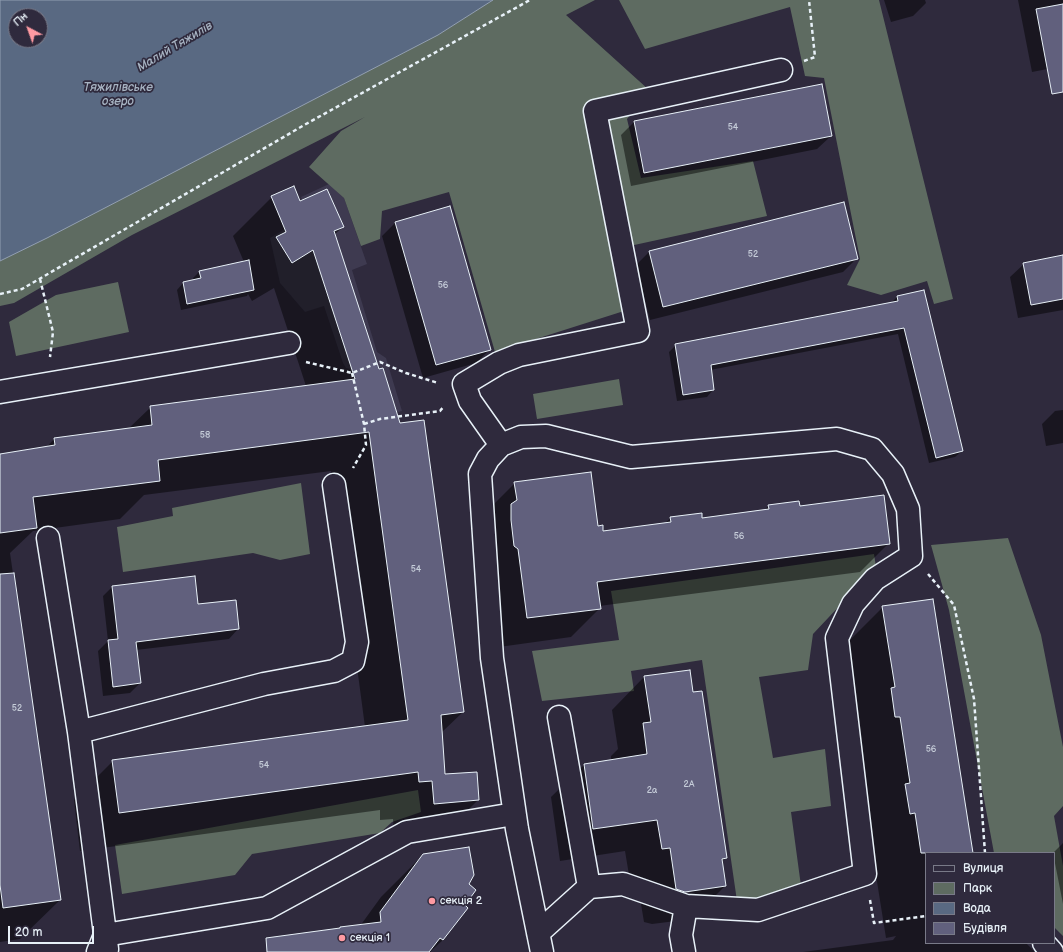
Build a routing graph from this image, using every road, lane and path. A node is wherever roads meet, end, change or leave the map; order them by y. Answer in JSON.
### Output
{"nodes":[{"id":1,"x":530,"y":0,"type":"edge"},
{"id":2,"x":809,"y":0,"type":"edge"},
{"id":3,"x":781,"y":70,"type":"joint"},
{"id":4,"x":40,"y":279,"type":"junction"},
{"id":5,"x":0,"y":294,"type":"edge"},
{"id":6,"x":290,"y":343,"type":"joint"},
{"id":7,"x":352,"y":373,"type":"junction"},
{"id":8,"x":46,"y":384,"type":"junction"},
{"id":9,"x":464,"y":384,"type":"junction"},
{"id":10,"x":0,"y":392,"type":"edge"},
{"id":11,"x":364,"y":424,"type":"junction"},
{"id":12,"x":501,"y":444,"type":"junction"},
{"id":13,"x":334,"y":484,"type":"joint"},
{"id":14,"x":48,"y":538,"type":"dead end"},
{"id":15,"x":911,"y":556,"type":"junction"},
{"id":16,"x":559,"y":717,"type":"dead end"},
{"id":17,"x":79,"y":732,"type":"junction"},
{"id":18,"x":514,"y":814,"type":"junction"},
{"id":19,"x":985,"y":852,"type":"edge"},
{"id":20,"x":865,"y":874,"type":"junction"},
{"id":21,"x":589,"y":887,"type":"junction"},
{"id":22,"x":686,"y":906,"type":"junction"},
{"id":23,"x":925,"y":916,"type":"edge"},
{"id":24,"x":540,"y":942,"type":"edge"},
{"id":25,"x":1045,"y":944,"type":"edge"},
{"id":26,"x":104,"y":946,"type":"edge"},
{"id":27,"x":684,"y":952,"type":"edge"},
{"id":28,"x":1052,"y":952,"type":"edge"}],
"edges":[{"from":1,"to":4,"type":"path"},
{"from":2,"to":3,"type":"path"},
{"from":3,"to":9,"type":"lane"},
{"from":4,"to":5,"type":"path"},
{"from":4,"to":8,"type":"path"},
{"from":6,"to":7,"type":"path"},
{"from":6,"to":8,"type":"lane"},
{"from":7,"to":9,"type":"path"},
{"from":7,"to":11,"type":"path"},
{"from":8,"to":10,"type":"lane"},
{"from":9,"to":11,"type":"path"},
{"from":9,"to":12,"type":"lane"},
{"from":11,"to":13,"type":"path"},
{"from":12,"to":15,"type":"lane"},
{"from":12,"to":18,"type":"lane"},
{"from":13,"to":17,"type":"lane"},
{"from":14,"to":17,"type":"lane"},
{"from":15,"to":19,"type":"path"},
{"from":15,"to":20,"type":"lane"},
{"from":16,"to":21,"type":"lane"},
{"from":17,"to":26,"type":"lane"},
{"from":18,"to":24,"type":"lane"},
{"from":18,"to":26,"type":"lane"},
{"from":20,"to":22,"type":"lane"},
{"from":20,"to":23,"type":"path"},
{"from":21,"to":22,"type":"lane"},
{"from":21,"to":24,"type":"lane"},
{"from":22,"to":27,"type":"lane"},
{"from":25,"to":28,"type":"lane"}]}
